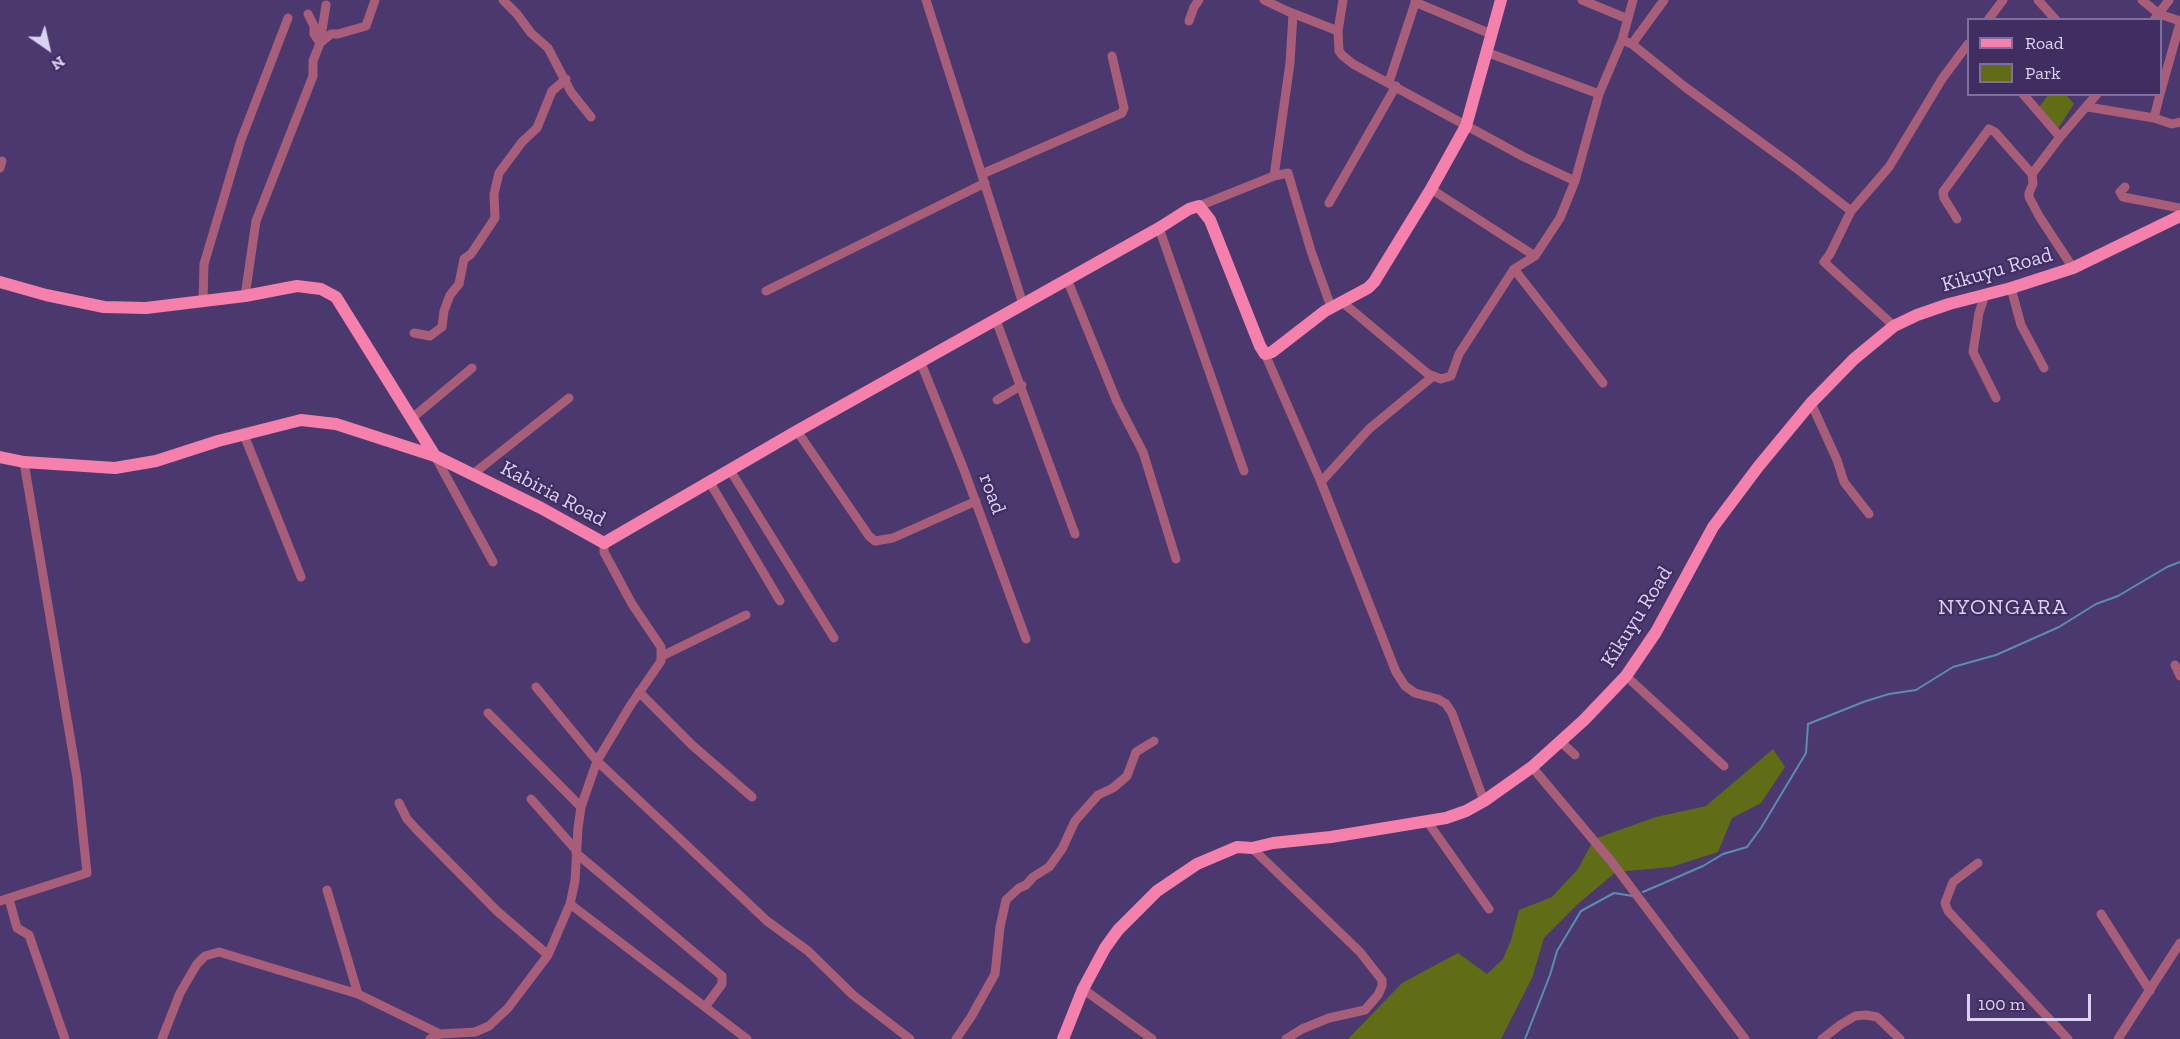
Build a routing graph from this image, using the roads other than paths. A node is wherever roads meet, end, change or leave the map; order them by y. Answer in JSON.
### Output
{"nodes":[{"id":1,"x":375,"y":0,"type":"edge"},
{"id":2,"x":503,"y":0,"type":"edge"},
{"id":3,"x":926,"y":0,"type":"edge"},
{"id":4,"x":1199,"y":0,"type":"edge"},
{"id":5,"x":1264,"y":0,"type":"edge"},
{"id":6,"x":1343,"y":0,"type":"edge"},
{"id":7,"x":1501,"y":0,"type":"edge"},
{"id":8,"x":1582,"y":0,"type":"edge"},
{"id":9,"x":1633,"y":0,"type":"edge"},
{"id":10,"x":1664,"y":0,"type":"edge"},
{"id":11,"x":2003,"y":0,"type":"edge"},
{"id":12,"x":2038,"y":0,"type":"edge"},
{"id":13,"x":2142,"y":0,"type":"edge"},
{"id":14,"x":2169,"y":0,"type":"edge"},
{"id":15,"x":1415,"y":1,"type":"edge"},
{"id":16,"x":326,"y":4,"type":"dead end"},
{"id":17,"x":308,"y":14,"type":"dead end"},
{"id":18,"x":1293,"y":14,"type":"junction"},
{"id":19,"x":2156,"y":17,"type":"edge"},
{"id":20,"x":288,"y":18,"type":"dead end"},
{"id":21,"x":1990,"y":18,"type":"edge"},
{"id":22,"x":2054,"y":18,"type":"edge"},
{"id":23,"x":2162,"y":18,"type":"edge"},
{"id":24,"x":1628,"y":20,"type":"junction"},
{"id":25,"x":1190,"y":21,"type":"dead end"},
{"id":26,"x":2180,"y":22,"type":"edge"},
{"id":27,"x":1338,"y":31,"type":"junction"},
{"id":28,"x":1491,"y":34,"type":"junction"},
{"id":29,"x":1622,"y":40,"type":"junction"},
{"id":30,"x":320,"y":43,"type":"junction"},
{"id":31,"x":1632,"y":44,"type":"junction"},
{"id":32,"x":1967,"y":45,"type":"edge"},
{"id":33,"x":1486,"y":52,"type":"junction"},
{"id":34,"x":1112,"y":56,"type":"dead end"},
{"id":35,"x":566,"y":79,"type":"junction"},
{"id":36,"x":1392,"y":84,"type":"junction"},
{"id":37,"x":2162,"y":87,"type":"edge"},
{"id":38,"x":1599,"y":94,"type":"junction"},
{"id":39,"x":2025,"y":96,"type":"edge"},
{"id":40,"x":2096,"y":96,"type":"edge"},
{"id":41,"x":2159,"y":96,"type":"edge"},
{"id":42,"x":2088,"y":107,"type":"junction"},
{"id":43,"x":591,"y":117,"type":"dead end"},
{"id":44,"x":2154,"y":117,"type":"junction"},
{"id":45,"x":2180,"y":122,"type":"edge"},
{"id":46,"x":1466,"y":126,"type":"junction"},
{"id":47,"x":2060,"y":137,"type":"junction"},
{"id":48,"x":2032,"y":174,"type":"junction"},
{"id":49,"x":1274,"y":176,"type":"junction"},
{"id":50,"x":983,"y":179,"type":"junction"},
{"id":51,"x":1575,"y":181,"type":"junction"},
{"id":52,"x":2125,"y":188,"type":"dead end"},
{"id":53,"x":1431,"y":189,"type":"junction"},
{"id":54,"x":1329,"y":203,"type":"dead end"},
{"id":55,"x":1199,"y":206,"type":"junction"},
{"id":56,"x":2180,"y":208,"type":"edge"},
{"id":57,"x":1851,"y":211,"type":"junction"},
{"id":58,"x":2180,"y":216,"type":"edge"},
{"id":59,"x":1957,"y":219,"type":"dead end"},
{"id":60,"x":1159,"y":228,"type":"junction"},
{"id":61,"x":1535,"y":256,"type":"junction"},
{"id":62,"x":2073,"y":268,"type":"junction"},
{"id":63,"x":1514,"y":269,"type":"junction"},
{"id":64,"x":1067,"y":279,"type":"junction"},
{"id":65,"x":0,"y":282,"type":"edge"},
{"id":66,"x":2012,"y":288,"type":"junction"},
{"id":67,"x":766,"y":291,"type":"dead end"},
{"id":68,"x":1985,"y":295,"type":"junction"},
{"id":69,"x":245,"y":296,"type":"junction"},
{"id":70,"x":203,"y":301,"type":"junction"},
{"id":71,"x":1023,"y":304,"type":"junction"},
{"id":72,"x":1336,"y":304,"type":"junction"},
{"id":73,"x":996,"y":320,"type":"junction"},
{"id":74,"x":1894,"y":326,"type":"junction"},
{"id":75,"x":414,"y":333,"type":"dead end"},
{"id":76,"x":1265,"y":354,"type":"junction"},
{"id":77,"x":921,"y":363,"type":"junction"},
{"id":78,"x":472,"y":368,"type":"dead end"},
{"id":79,"x":2044,"y":368,"type":"dead end"},
{"id":80,"x":1432,"y":377,"type":"junction"},
{"id":81,"x":1602,"y":383,"type":"dead end"},
{"id":82,"x":1022,"y":385,"type":"junction"},
{"id":83,"x":568,"y":398,"type":"dead end"},
{"id":84,"x":1996,"y":398,"type":"dead end"},
{"id":85,"x":997,"y":400,"type":"dead end"},
{"id":86,"x":1811,"y":403,"type":"junction"},
{"id":87,"x":411,"y":419,"type":"junction"},
{"id":88,"x":797,"y":431,"type":"junction"},
{"id":89,"x":244,"y":435,"type":"junction"},
{"id":90,"x":435,"y":456,"type":"junction"},
{"id":91,"x":0,"y":457,"type":"edge"},
{"id":92,"x":24,"y":462,"type":"junction"},
{"id":93,"x":730,"y":471,"type":"junction"},
{"id":94,"x":1244,"y":471,"type":"dead end"},
{"id":95,"x":473,"y":474,"type":"junction"},
{"id":96,"x":709,"y":481,"type":"junction"},
{"id":97,"x":1321,"y":482,"type":"junction"},
{"id":98,"x":976,"y":501,"type":"junction"},
{"id":99,"x":1869,"y":514,"type":"dead end"},
{"id":100,"x":1075,"y":534,"type":"dead end"},
{"id":101,"x":604,"y":543,"type":"junction"},
{"id":102,"x":1176,"y":559,"type":"dead end"},
{"id":103,"x":493,"y":562,"type":"dead end"},
{"id":104,"x":301,"y":577,"type":"dead end"},
{"id":105,"x":780,"y":602,"type":"dead end"},
{"id":106,"x":746,"y":615,"type":"dead end"},
{"id":107,"x":834,"y":638,"type":"dead end"},
{"id":108,"x":1026,"y":639,"type":"dead end"},
{"id":109,"x":662,"y":656,"type":"junction"},
{"id":110,"x":2175,"y":664,"type":"dead end"},
{"id":111,"x":1626,"y":676,"type":"junction"},
{"id":112,"x":2180,"y":676,"type":"edge"},
{"id":113,"x":536,"y":687,"type":"dead end"},
{"id":114,"x":639,"y":692,"type":"junction"},
{"id":115,"x":488,"y":713,"type":"dead end"},
{"id":116,"x":1154,"y":741,"type":"dead end"},
{"id":117,"x":1561,"y":742,"type":"junction"},
{"id":118,"x":1575,"y":755,"type":"dead end"},
{"id":119,"x":597,"y":761,"type":"junction"},
{"id":120,"x":1724,"y":766,"type":"dead end"},
{"id":121,"x":1532,"y":767,"type":"junction"},
{"id":122,"x":752,"y":797,"type":"dead end"},
{"id":123,"x":531,"y":799,"type":"dead end"},
{"id":124,"x":1484,"y":801,"type":"junction"},
{"id":125,"x":399,"y":803,"type":"dead end"},
{"id":126,"x":580,"y":807,"type":"junction"},
{"id":127,"x":1427,"y":821,"type":"junction"},
{"id":128,"x":1252,"y":848,"type":"junction"},
{"id":129,"x":576,"y":852,"type":"junction"},
{"id":130,"x":1978,"y":863,"type":"dead end"},
{"id":131,"x":327,"y":890,"type":"dead end"},
{"id":132,"x":4,"y":900,"type":"edge"},
{"id":133,"x":570,"y":904,"type":"junction"},
{"id":134,"x":1489,"y":909,"type":"dead end"},
{"id":135,"x":2101,"y":914,"type":"dead end"},
{"id":136,"x":2180,"y":944,"type":"edge"},
{"id":137,"x":548,"y":955,"type":"junction"},
{"id":138,"x":1083,"y":989,"type":"junction"},
{"id":139,"x":2150,"y":991,"type":"junction"},
{"id":140,"x":358,"y":994,"type":"junction"},
{"id":141,"x":705,"y":1006,"type":"junction"},
{"id":142,"x":440,"y":1034,"type":"junction"},
{"id":143,"x":476,"y":1035,"type":"edge"},
{"id":144,"x":65,"y":1039,"type":"edge"},
{"id":145,"x":162,"y":1039,"type":"edge"},
{"id":146,"x":430,"y":1039,"type":"edge"},
{"id":147,"x":747,"y":1039,"type":"edge"},
{"id":148,"x":910,"y":1039,"type":"edge"},
{"id":149,"x":956,"y":1039,"type":"edge"},
{"id":150,"x":1063,"y":1039,"type":"edge"},
{"id":151,"x":1152,"y":1039,"type":"edge"},
{"id":152,"x":1286,"y":1039,"type":"edge"},
{"id":153,"x":1745,"y":1039,"type":"edge"},
{"id":154,"x":1822,"y":1039,"type":"edge"},
{"id":155,"x":1900,"y":1039,"type":"edge"},
{"id":156,"x":2068,"y":1039,"type":"edge"},
{"id":157,"x":2118,"y":1039,"type":"edge"}],
"edges":[{"from":1,"to":30,"type":"street"},
{"from":2,"to":35,"type":"street"},
{"from":3,"to":50,"type":"street"},
{"from":4,"to":25,"type":"street"},
{"from":5,"to":18,"type":"street"},
{"from":6,"to":27,"type":"street"},
{"from":7,"to":28,"type":"main road"},
{"from":8,"to":24,"type":"street"},
{"from":9,"to":24,"type":"street"},
{"from":10,"to":31,"type":"street"},
{"from":11,"to":21,"type":"street"},
{"from":12,"to":22,"type":"street"},
{"from":13,"to":19,"type":"street"},
{"from":14,"to":19,"type":"street"},
{"from":15,"to":28,"type":"street"},
{"from":15,"to":36,"type":"street"},
{"from":16,"to":30,"type":"street"},
{"from":17,"to":30,"type":"street"},
{"from":18,"to":27,"type":"street"},
{"from":18,"to":49,"type":"street"},
{"from":20,"to":70,"type":"street"},
{"from":23,"to":26,"type":"street"},
{"from":24,"to":29,"type":"street"},
{"from":26,"to":37,"type":"street"},
{"from":27,"to":36,"type":"street"},
{"from":28,"to":33,"type":"main road"},
{"from":29,"to":31,"type":"street"},
{"from":29,"to":38,"type":"street"},
{"from":30,"to":69,"type":"street"},
{"from":31,"to":57,"type":"street"},
{"from":32,"to":57,"type":"street"},
{"from":33,"to":38,"type":"street"},
{"from":33,"to":46,"type":"main road"},
{"from":34,"to":50,"type":"street"},
{"from":35,"to":43,"type":"street"},
{"from":35,"to":75,"type":"street"},
{"from":36,"to":46,"type":"street"},
{"from":36,"to":54,"type":"street"},
{"from":38,"to":51,"type":"street"},
{"from":39,"to":47,"type":"street"},
{"from":40,"to":42,"type":"street"},
{"from":41,"to":44,"type":"street"},
{"from":42,"to":44,"type":"street"},
{"from":42,"to":47,"type":"street"},
{"from":44,"to":45,"type":"street"},
{"from":46,"to":51,"type":"street"},
{"from":46,"to":53,"type":"main road"},
{"from":47,"to":48,"type":"street"},
{"from":48,"to":59,"type":"street"},
{"from":48,"to":62,"type":"street"},
{"from":49,"to":55,"type":"street"},
{"from":49,"to":72,"type":"street"},
{"from":50,"to":67,"type":"street"},
{"from":50,"to":71,"type":"street"},
{"from":51,"to":61,"type":"street"},
{"from":52,"to":56,"type":"street"},
{"from":53,"to":61,"type":"street"},
{"from":53,"to":72,"type":"main road"},
{"from":55,"to":60,"type":"main road"},
{"from":55,"to":76,"type":"main road"},
{"from":57,"to":74,"type":"street"},
{"from":58,"to":62,"type":"main road","name":"Kikuyu Road"},
{"from":60,"to":64,"type":"main road"},
{"from":60,"to":94,"type":"street"},
{"from":61,"to":63,"type":"street"},
{"from":62,"to":66,"type":"main road","name":"Kikuyu Road"},
{"from":63,"to":80,"type":"street"},
{"from":63,"to":81,"type":"street"},
{"from":64,"to":71,"type":"main road"},
{"from":64,"to":102,"type":"street"},
{"from":65,"to":70,"type":"main road"},
{"from":66,"to":68,"type":"main road","name":"Kikuyu Road"},
{"from":66,"to":79,"type":"street"},
{"from":68,"to":74,"type":"main road","name":"Kikuyu Road"},
{"from":68,"to":84,"type":"street"},
{"from":69,"to":70,"type":"main road"},
{"from":69,"to":87,"type":"main road"},
{"from":71,"to":73,"type":"main road"},
{"from":72,"to":76,"type":"main road"},
{"from":72,"to":80,"type":"street"},
{"from":73,"to":77,"type":"main road"},
{"from":73,"to":82,"type":"street"},
{"from":74,"to":86,"type":"main road","name":"Kikuyu Road"},
{"from":76,"to":97,"type":"street"},
{"from":77,"to":88,"type":"main road"},
{"from":77,"to":98,"type":"street","name":"road"},
{"from":78,"to":87,"type":"street"},
{"from":80,"to":97,"type":"street"},
{"from":82,"to":85,"type":"street"},
{"from":82,"to":100,"type":"street"},
{"from":83,"to":95,"type":"street"},
{"from":86,"to":99,"type":"street"},
{"from":86,"to":111,"type":"main road","name":"Kikuyu Road"},
{"from":87,"to":90,"type":"main road"},
{"from":88,"to":93,"type":"main road"},
{"from":88,"to":98,"type":"street"},
{"from":89,"to":90,"type":"main road","name":"Kabiria Road"},
{"from":89,"to":92,"type":"main road","name":"Kabiria Road"},
{"from":89,"to":104,"type":"street"},
{"from":90,"to":95,"type":"main road","name":"Kabiria Road"},
{"from":90,"to":103,"type":"street"},
{"from":91,"to":92,"type":"main road","name":"Kabiria Road"},
{"from":92,"to":132,"type":"street"},
{"from":93,"to":96,"type":"main road"},
{"from":93,"to":107,"type":"street"},
{"from":95,"to":101,"type":"main road","name":"Kabiria Road"},
{"from":96,"to":101,"type":"main road"},
{"from":96,"to":105,"type":"street"},
{"from":97,"to":124,"type":"street"},
{"from":98,"to":108,"type":"street","name":"road"},
{"from":101,"to":109,"type":"street","name":"Kabiria Road"},
{"from":106,"to":109,"type":"street"},
{"from":109,"to":114,"type":"street"},
{"from":110,"to":112,"type":"street"},
{"from":111,"to":117,"type":"main road","name":"Kikuyu Road"},
{"from":111,"to":120,"type":"street"},
{"from":113,"to":119,"type":"street"},
{"from":114,"to":119,"type":"street"},
{"from":114,"to":122,"type":"street"},
{"from":115,"to":126,"type":"street"},
{"from":116,"to":149,"type":"street"},
{"from":117,"to":118,"type":"street"},
{"from":117,"to":121,"type":"main road","name":"Kikuyu Road"},
{"from":119,"to":126,"type":"street"},
{"from":119,"to":148,"type":"street"},
{"from":121,"to":124,"type":"main road","name":"Kikuyu Road"},
{"from":121,"to":153,"type":"street"},
{"from":123,"to":129,"type":"street"},
{"from":124,"to":127,"type":"main road","name":"Kikuyu Road"},
{"from":125,"to":137,"type":"street"},
{"from":126,"to":129,"type":"street"},
{"from":127,"to":128,"type":"main road","name":"Kikuyu Road"},
{"from":127,"to":134,"type":"street"},
{"from":128,"to":138,"type":"main road","name":"Kikuyu Road"},
{"from":128,"to":152,"type":"street"},
{"from":129,"to":133,"type":"street"},
{"from":129,"to":141,"type":"street"},
{"from":130,"to":156,"type":"street"},
{"from":131,"to":140,"type":"street"},
{"from":132,"to":144,"type":"street"},
{"from":133,"to":137,"type":"street"},
{"from":133,"to":141,"type":"street"},
{"from":135,"to":139,"type":"street"},
{"from":136,"to":139,"type":"street"},
{"from":137,"to":143,"type":"street"},
{"from":138,"to":150,"type":"main road","name":"Kikuyu Road"},
{"from":138,"to":151,"type":"street"},
{"from":139,"to":157,"type":"street"},
{"from":140,"to":142,"type":"street"},
{"from":140,"to":145,"type":"street"},
{"from":141,"to":147,"type":"street"},
{"from":142,"to":143,"type":"street"},
{"from":142,"to":146,"type":"street"},
{"from":154,"to":155,"type":"street"}]}
